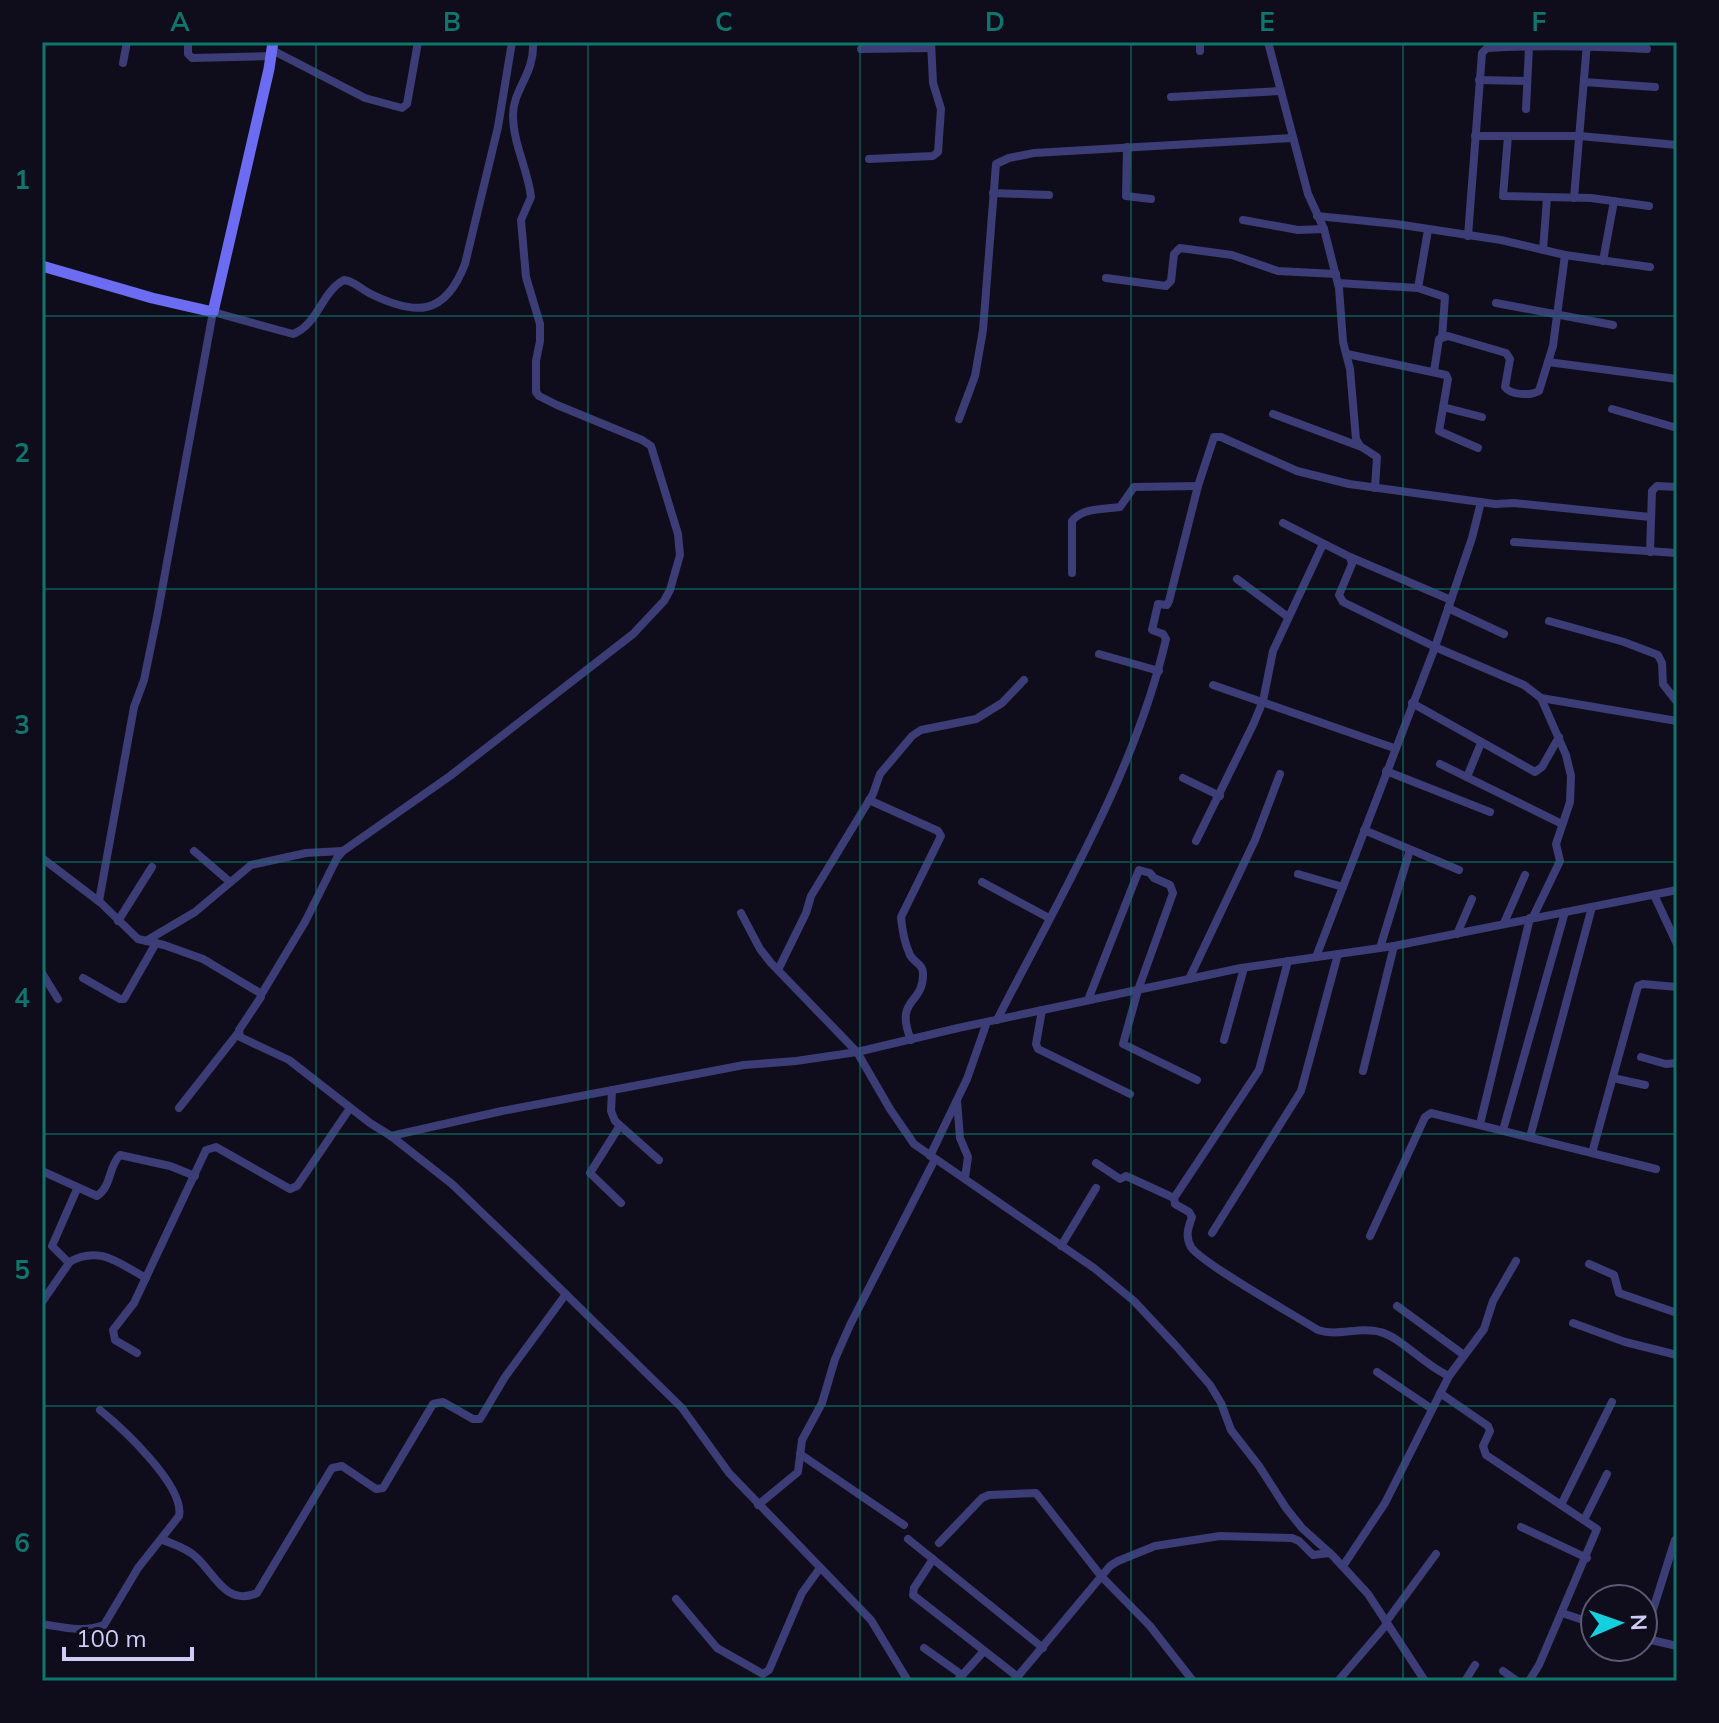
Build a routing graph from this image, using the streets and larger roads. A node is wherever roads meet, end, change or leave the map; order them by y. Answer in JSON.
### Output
{"nodes":[{"id":1,"x":127,"y":42,"type":"edge"},
{"id":2,"x":188,"y":42,"type":"edge"},
{"id":3,"x":418,"y":42,"type":"edge"},
{"id":4,"x":512,"y":42,"type":"edge"},
{"id":5,"x":533,"y":42,"type":"edge"},
{"id":6,"x":1268,"y":42,"type":"edge"},
{"id":7,"x":1587,"y":44,"type":"edge"},
{"id":8,"x":931,"y":45,"type":"edge"},
{"id":9,"x":1529,"y":47,"type":"junction"},
{"id":10,"x":272,"y":49,"type":"edge"},
{"id":11,"x":861,"y":49,"type":"dead end"},
{"id":12,"x":1647,"y":49,"type":"dead end"},
{"id":13,"x":123,"y":63,"type":"dead end"},
{"id":14,"x":1479,"y":80,"type":"junction"},
{"id":15,"x":1527,"y":81,"type":"junction"},
{"id":16,"x":1584,"y":82,"type":"junction"},
{"id":17,"x":1655,"y":87,"type":"dead end"},
{"id":18,"x":1280,"y":91,"type":"junction"},
{"id":19,"x":1171,"y":97,"type":"dead end"},
{"id":20,"x":1526,"y":109,"type":"dead end"},
{"id":21,"x":1475,"y":136,"type":"junction"},
{"id":22,"x":1508,"y":136,"type":"junction"},
{"id":23,"x":1580,"y":136,"type":"junction"},
{"id":24,"x":1292,"y":138,"type":"junction"},
{"id":25,"x":1677,"y":145,"type":"edge"},
{"id":26,"x":1127,"y":147,"type":"junction"},
{"id":27,"x":869,"y":159,"type":"dead end"},
{"id":28,"x":993,"y":193,"type":"junction"},
{"id":29,"x":1049,"y":195,"type":"dead end"},
{"id":30,"x":1547,"y":198,"type":"junction"},
{"id":31,"x":1574,"y":198,"type":"junction"},
{"id":32,"x":1151,"y":199,"type":"dead end"},
{"id":33,"x":1614,"y":201,"type":"junction"},
{"id":34,"x":1649,"y":206,"type":"dead end"},
{"id":35,"x":1317,"y":216,"type":"junction"},
{"id":36,"x":1243,"y":220,"type":"dead end"},
{"id":37,"x":1324,"y":229,"type":"junction"},
{"id":38,"x":1428,"y":230,"type":"junction"},
{"id":39,"x":1468,"y":236,"type":"junction"},
{"id":40,"x":1543,"y":250,"type":"junction"},
{"id":41,"x":1565,"y":255,"type":"junction"},
{"id":42,"x":1603,"y":261,"type":"junction"},
{"id":43,"x":42,"y":266,"type":"edge"},
{"id":44,"x":1650,"y":267,"type":"dead end"},
{"id":45,"x":1106,"y":278,"type":"dead end"},
{"id":46,"x":1337,"y":279,"type":"junction"},
{"id":47,"x":1418,"y":288,"type":"junction"},
{"id":48,"x":1496,"y":303,"type":"dead end"},
{"id":49,"x":213,"y":312,"type":"junction"},
{"id":50,"x":1558,"y":315,"type":"junction"},
{"id":51,"x":1613,"y":325,"type":"dead end"},
{"id":52,"x":1442,"y":337,"type":"junction"},
{"id":53,"x":1347,"y":354,"type":"junction"},
{"id":54,"x":1548,"y":362,"type":"junction"},
{"id":55,"x":1434,"y":371,"type":"junction"},
{"id":56,"x":1677,"y":379,"type":"edge"},
{"id":57,"x":1443,"y":407,"type":"junction"},
{"id":58,"x":1612,"y":409,"type":"dead end"},
{"id":59,"x":1273,"y":414,"type":"dead end"},
{"id":60,"x":1482,"y":417,"type":"dead end"},
{"id":61,"x":959,"y":419,"type":"dead end"},
{"id":62,"x":1677,"y":428,"type":"edge"},
{"id":63,"x":1360,"y":446,"type":"junction"},
{"id":64,"x":1478,"y":448,"type":"dead end"},
{"id":65,"x":1198,"y":486,"type":"junction"},
{"id":66,"x":1677,"y":487,"type":"edge"},
{"id":67,"x":1375,"y":488,"type":"junction"},
{"id":68,"x":1481,"y":502,"type":"junction"},
{"id":69,"x":1650,"y":517,"type":"junction"},
{"id":70,"x":1283,"y":523,"type":"dead end"},
{"id":71,"x":1514,"y":542,"type":"dead end"},
{"id":72,"x":1323,"y":544,"type":"junction"},
{"id":73,"x":1650,"y":552,"type":"junction"},
{"id":74,"x":1677,"y":553,"type":"edge"},
{"id":75,"x":1350,"y":557,"type":"junction"},
{"id":76,"x":1072,"y":573,"type":"dead end"},
{"id":77,"x":1237,"y":579,"type":"dead end"},
{"id":78,"x":1450,"y":604,"type":"junction"},
{"id":79,"x":1288,"y":617,"type":"junction"},
{"id":80,"x":1549,"y":621,"type":"dead end"},
{"id":81,"x":1504,"y":634,"type":"dead end"},
{"id":82,"x":1435,"y":647,"type":"junction"},
{"id":83,"x":1099,"y":654,"type":"dead end"},
{"id":84,"x":1159,"y":671,"type":"junction"},
{"id":85,"x":1024,"y":680,"type":"dead end"},
{"id":86,"x":1213,"y":685,"type":"dead end"},
{"id":87,"x":1541,"y":698,"type":"junction"},
{"id":88,"x":1263,"y":701,"type":"junction"},
{"id":89,"x":1677,"y":702,"type":"edge"},
{"id":90,"x":1412,"y":703,"type":"junction"},
{"id":91,"x":1677,"y":721,"type":"edge"},
{"id":92,"x":1559,"y":737,"type":"junction"},
{"id":93,"x":1481,"y":743,"type":"junction"},
{"id":94,"x":1394,"y":748,"type":"junction"},
{"id":95,"x":1440,"y":764,"type":"dead end"},
{"id":96,"x":1386,"y":771,"type":"junction"},
{"id":97,"x":1280,"y":774,"type":"dead end"},
{"id":98,"x":1467,"y":777,"type":"junction"},
{"id":99,"x":1183,"y":778,"type":"dead end"},
{"id":100,"x":1220,"y":796,"type":"junction"},
{"id":101,"x":869,"y":800,"type":"junction"},
{"id":102,"x":1490,"y":812,"type":"dead end"},
{"id":103,"x":1562,"y":824,"type":"junction"},
{"id":104,"x":1364,"y":830,"type":"junction"},
{"id":105,"x":1196,"y":841,"type":"dead end"},
{"id":106,"x":1410,"y":850,"type":"junction"},
{"id":107,"x":194,"y":851,"type":"dead end"},
{"id":108,"x":343,"y":851,"type":"junction"},
{"id":109,"x":42,"y":858,"type":"edge"},
{"id":110,"x":152,"y":867,"type":"dead end"},
{"id":111,"x":1459,"y":870,"type":"dead end"},
{"id":112,"x":1298,"y":874,"type":"dead end"},
{"id":113,"x":1525,"y":875,"type":"dead end"},
{"id":114,"x":230,"y":882,"type":"junction"},
{"id":115,"x":982,"y":882,"type":"dead end"},
{"id":116,"x":1343,"y":887,"type":"junction"},
{"id":117,"x":1677,"y":890,"type":"edge"},
{"id":118,"x":1654,"y":895,"type":"junction"},
{"id":119,"x":1472,"y":899,"type":"dead end"},
{"id":120,"x":99,"y":901,"type":"junction"},
{"id":121,"x":1592,"y":907,"type":"junction"},
{"id":122,"x":1565,"y":912,"type":"junction"},
{"id":123,"x":741,"y":913,"type":"dead end"},
{"id":124,"x":1049,"y":918,"type":"junction"},
{"id":125,"x":1532,"y":918,"type":"junction"},
{"id":126,"x":118,"y":921,"type":"junction"},
{"id":127,"x":1504,"y":923,"type":"junction"},
{"id":128,"x":1457,"y":934,"type":"junction"},
{"id":129,"x":151,"y":942,"type":"junction"},
{"id":130,"x":1677,"y":944,"type":"edge"},
{"id":131,"x":1394,"y":946,"type":"junction"},
{"id":132,"x":1380,"y":948,"type":"junction"},
{"id":133,"x":1338,"y":954,"type":"junction"},
{"id":134,"x":1316,"y":957,"type":"junction"},
{"id":135,"x":1288,"y":961,"type":"junction"},
{"id":136,"x":1244,"y":968,"type":"junction"},
{"id":137,"x":778,"y":970,"type":"junction"},
{"id":138,"x":42,"y":973,"type":"edge"},
{"id":139,"x":83,"y":978,"type":"dead end"},
{"id":140,"x":1189,"y":979,"type":"junction"},
{"id":141,"x":1677,"y":987,"type":"edge"},
{"id":142,"x":1138,"y":990,"type":"junction"},
{"id":143,"x":261,"y":995,"type":"junction"},
{"id":144,"x":58,"y":999,"type":"dead end"},
{"id":145,"x":1088,"y":1000,"type":"junction"},
{"id":146,"x":1042,"y":1010,"type":"junction"},
{"id":147,"x":997,"y":1020,"type":"junction"},
{"id":148,"x":987,"y":1022,"type":"junction"},
{"id":149,"x":238,"y":1033,"type":"junction"},
{"id":150,"x":911,"y":1040,"type":"junction"},
{"id":151,"x":1224,"y":1040,"type":"dead end"},
{"id":152,"x":857,"y":1052,"type":"junction"},
{"id":153,"x":1641,"y":1057,"type":"dead end"},
{"id":154,"x":1677,"y":1063,"type":"edge"},
{"id":155,"x":1363,"y":1071,"type":"dead end"},
{"id":156,"x":1613,"y":1078,"type":"junction"},
{"id":157,"x":1197,"y":1080,"type":"dead end"},
{"id":158,"x":1645,"y":1085,"type":"dead end"},
{"id":159,"x":612,"y":1090,"type":"junction"},
{"id":160,"x":1130,"y":1094,"type":"dead end"},
{"id":161,"x":957,"y":1101,"type":"junction"},
{"id":162,"x":179,"y":1108,"type":"dead end"},
{"id":163,"x":350,"y":1108,"type":"junction"},
{"id":164,"x":1480,"y":1124,"type":"junction"},
{"id":165,"x":619,"y":1127,"type":"junction"},
{"id":166,"x":1503,"y":1130,"type":"junction"},
{"id":167,"x":391,"y":1136,"type":"junction"},
{"id":168,"x":1530,"y":1137,"type":"junction"},
{"id":169,"x":1592,"y":1153,"type":"junction"},
{"id":170,"x":932,"y":1158,"type":"junction"},
{"id":171,"x":659,"y":1160,"type":"dead end"},
{"id":172,"x":1096,"y":1163,"type":"dead end"},
{"id":173,"x":1656,"y":1169,"type":"dead end"},
{"id":174,"x":42,"y":1171,"type":"edge"},
{"id":175,"x":195,"y":1176,"type":"junction"},
{"id":176,"x":965,"y":1178,"type":"junction"},
{"id":177,"x":1096,"y":1188,"type":"dead end"},
{"id":178,"x":77,"y":1189,"type":"junction"},
{"id":179,"x":1174,"y":1198,"type":"junction"},
{"id":180,"x":621,"y":1203,"type":"dead end"},
{"id":181,"x":1212,"y":1233,"type":"dead end"},
{"id":182,"x":1370,"y":1236,"type":"dead end"},
{"id":183,"x":1061,"y":1246,"type":"junction"},
{"id":184,"x":1516,"y":1261,"type":"dead end"},
{"id":185,"x":69,"y":1262,"type":"junction"},
{"id":186,"x":1589,"y":1264,"type":"dead end"},
{"id":187,"x":146,"y":1278,"type":"junction"},
{"id":188,"x":566,"y":1294,"type":"junction"},
{"id":189,"x":42,"y":1302,"type":"edge"},
{"id":190,"x":1397,"y":1306,"type":"dead end"},
{"id":191,"x":1677,"y":1313,"type":"edge"},
{"id":192,"x":1573,"y":1323,"type":"dead end"},
{"id":193,"x":137,"y":1353,"type":"dead end"},
{"id":194,"x":1464,"y":1355,"type":"junction"},
{"id":195,"x":1677,"y":1355,"type":"edge"},
{"id":196,"x":1377,"y":1372,"type":"dead end"},
{"id":197,"x":1449,"y":1376,"type":"junction"},
{"id":198,"x":1440,"y":1393,"type":"junction"},
{"id":199,"x":1612,"y":1402,"type":"dead end"},
{"id":200,"x":1432,"y":1409,"type":"junction"},
{"id":201,"x":100,"y":1410,"type":"dead end"},
{"id":202,"x":800,"y":1454,"type":"junction"},
{"id":203,"x":1607,"y":1474,"type":"dead end"},
{"id":204,"x":758,"y":1505,"type":"junction"},
{"id":205,"x":1561,"y":1505,"type":"junction"},
{"id":206,"x":1584,"y":1520,"type":"junction"},
{"id":207,"x":904,"y":1525,"type":"dead end"},
{"id":208,"x":1521,"y":1527,"type":"dead end"},
{"id":209,"x":161,"y":1539,"type":"junction"},
{"id":210,"x":908,"y":1539,"type":"dead end"},
{"id":211,"x":1675,"y":1540,"type":"dead end"},
{"id":212,"x":939,"y":1543,"type":"dead end"},
{"id":213,"x":1330,"y":1553,"type":"junction"},
{"id":214,"x":1436,"y":1554,"type":"dead end"},
{"id":215,"x":1587,"y":1558,"type":"junction"},
{"id":216,"x":933,"y":1559,"type":"junction"},
{"id":217,"x":1343,"y":1566,"type":"junction"},
{"id":218,"x":820,"y":1568,"type":"junction"},
{"id":219,"x":1101,"y":1576,"type":"junction"},
{"id":220,"x":1659,"y":1589,"type":"edge"},
{"id":221,"x":676,"y":1599,"type":"dead end"},
{"id":222,"x":1562,"y":1613,"type":"junction"},
{"id":223,"x":1579,"y":1619,"type":"edge"},
{"id":224,"x":1387,"y":1623,"type":"junction"},
{"id":225,"x":42,"y":1624,"type":"edge"},
{"id":226,"x":924,"y":1648,"type":"dead end"},
{"id":227,"x":1043,"y":1648,"type":"junction"},
{"id":228,"x":984,"y":1651,"type":"junction"},
{"id":229,"x":1475,"y":1665,"type":"dead end"},
{"id":230,"x":1503,"y":1671,"type":"dead end"},
{"id":231,"x":960,"y":1678,"type":"edge"},
{"id":232,"x":1016,"y":1679,"type":"edge"},
{"id":233,"x":908,"y":1681,"type":"edge"},
{"id":234,"x":1193,"y":1681,"type":"edge"},
{"id":235,"x":1338,"y":1681,"type":"edge"},
{"id":236,"x":1425,"y":1681,"type":"edge"},
{"id":237,"x":1465,"y":1681,"type":"edge"},
{"id":238,"x":1517,"y":1681,"type":"edge"},
{"id":239,"x":1529,"y":1681,"type":"edge"}],
"edges":[{"from":1,"to":13,"type":"street"},
{"from":2,"to":10,"type":"street"},
{"from":3,"to":10,"type":"street"},
{"from":4,"to":49,"type":"street"},
{"from":5,"to":108,"type":"street"},
{"from":6,"to":18,"type":"street"},
{"from":7,"to":9,"type":"street"},
{"from":7,"to":12,"type":"street"},
{"from":7,"to":16,"type":"street"},
{"from":8,"to":11,"type":"street"},
{"from":8,"to":27,"type":"street"},
{"from":9,"to":14,"type":"street"},
{"from":9,"to":15,"type":"street"},
{"from":10,"to":49,"type":"street"},
{"from":14,"to":15,"type":"street"},
{"from":14,"to":21,"type":"street"},
{"from":15,"to":20,"type":"street"},
{"from":16,"to":17,"type":"street"},
{"from":16,"to":23,"type":"street"},
{"from":18,"to":19,"type":"street"},
{"from":18,"to":24,"type":"street"},
{"from":21,"to":22,"type":"street"},
{"from":21,"to":39,"type":"street"},
{"from":22,"to":23,"type":"street"},
{"from":22,"to":30,"type":"street"},
{"from":23,"to":25,"type":"street"},
{"from":23,"to":31,"type":"street"},
{"from":24,"to":26,"type":"street"},
{"from":24,"to":35,"type":"street"},
{"from":26,"to":28,"type":"street"},
{"from":26,"to":32,"type":"street"},
{"from":28,"to":29,"type":"street"},
{"from":28,"to":61,"type":"street"},
{"from":30,"to":31,"type":"street"},
{"from":30,"to":40,"type":"street"},
{"from":31,"to":33,"type":"street"},
{"from":33,"to":34,"type":"street"},
{"from":33,"to":42,"type":"street"},
{"from":35,"to":37,"type":"street"},
{"from":35,"to":38,"type":"street"},
{"from":36,"to":37,"type":"street"},
{"from":37,"to":46,"type":"street"},
{"from":38,"to":39,"type":"street"},
{"from":38,"to":47,"type":"street"},
{"from":39,"to":40,"type":"street"},
{"from":40,"to":41,"type":"street"},
{"from":41,"to":42,"type":"street"},
{"from":41,"to":50,"type":"street"},
{"from":42,"to":44,"type":"street"},
{"from":43,"to":49,"type":"street"},
{"from":45,"to":46,"type":"street"},
{"from":46,"to":47,"type":"street"},
{"from":46,"to":53,"type":"street"},
{"from":47,"to":52,"type":"street"},
{"from":48,"to":50,"type":"street"},
{"from":49,"to":120,"type":"street"},
{"from":50,"to":51,"type":"street"},
{"from":50,"to":54,"type":"street"},
{"from":52,"to":54,"type":"street"},
{"from":52,"to":55,"type":"street"},
{"from":53,"to":55,"type":"street"},
{"from":53,"to":63,"type":"street"},
{"from":54,"to":56,"type":"street"},
{"from":55,"to":57,"type":"street"},
{"from":57,"to":60,"type":"street"},
{"from":57,"to":64,"type":"street"},
{"from":58,"to":62,"type":"street"},
{"from":59,"to":63,"type":"street"},
{"from":63,"to":67,"type":"street"},
{"from":65,"to":67,"type":"street"},
{"from":65,"to":76,"type":"street"},
{"from":65,"to":84,"type":"street"},
{"from":66,"to":69,"type":"street"},
{"from":67,"to":68,"type":"street"},
{"from":68,"to":69,"type":"street"},
{"from":68,"to":78,"type":"street"},
{"from":69,"to":73,"type":"street"},
{"from":70,"to":72,"type":"street"},
{"from":71,"to":73,"type":"street"},
{"from":72,"to":75,"type":"street"},
{"from":72,"to":79,"type":"street"},
{"from":73,"to":74,"type":"street"},
{"from":75,"to":78,"type":"street"},
{"from":75,"to":82,"type":"street"},
{"from":77,"to":79,"type":"street"},
{"from":78,"to":81,"type":"street"},
{"from":78,"to":82,"type":"street"},
{"from":79,"to":88,"type":"street"},
{"from":80,"to":89,"type":"street"},
{"from":82,"to":87,"type":"street"},
{"from":82,"to":90,"type":"street"},
{"from":83,"to":84,"type":"street"},
{"from":84,"to":124,"type":"street"},
{"from":85,"to":101,"type":"street"},
{"from":86,"to":88,"type":"street"},
{"from":87,"to":91,"type":"street"},
{"from":87,"to":92,"type":"street"},
{"from":88,"to":94,"type":"street"},
{"from":88,"to":100,"type":"street"},
{"from":90,"to":93,"type":"street"},
{"from":90,"to":94,"type":"street"},
{"from":92,"to":93,"type":"street"},
{"from":92,"to":103,"type":"street"},
{"from":93,"to":98,"type":"street"},
{"from":94,"to":96,"type":"street"},
{"from":95,"to":98,"type":"street"},
{"from":96,"to":102,"type":"street"},
{"from":96,"to":104,"type":"street"},
{"from":97,"to":140,"type":"street"},
{"from":98,"to":103,"type":"street"},
{"from":99,"to":100,"type":"street"},
{"from":100,"to":105,"type":"street"},
{"from":101,"to":137,"type":"street"},
{"from":101,"to":150,"type":"street"},
{"from":103,"to":125,"type":"street"},
{"from":104,"to":106,"type":"street"},
{"from":104,"to":116,"type":"street"},
{"from":106,"to":111,"type":"street"},
{"from":106,"to":132,"type":"street"},
{"from":107,"to":114,"type":"street"},
{"from":108,"to":114,"type":"street"},
{"from":108,"to":143,"type":"street"},
{"from":109,"to":120,"type":"street"},
{"from":110,"to":126,"type":"street"},
{"from":112,"to":116,"type":"street"},
{"from":113,"to":127,"type":"street"},
{"from":114,"to":129,"type":"street"},
{"from":115,"to":124,"type":"street"},
{"from":116,"to":134,"type":"street"},
{"from":117,"to":118,"type":"street"},
{"from":118,"to":121,"type":"street"},
{"from":118,"to":130,"type":"street"},
{"from":119,"to":128,"type":"street"},
{"from":120,"to":126,"type":"street"},
{"from":121,"to":122,"type":"street"},
{"from":121,"to":168,"type":"street"},
{"from":122,"to":125,"type":"street"},
{"from":122,"to":166,"type":"street"},
{"from":123,"to":137,"type":"street"},
{"from":124,"to":147,"type":"street"},
{"from":125,"to":127,"type":"street"},
{"from":125,"to":164,"type":"street"},
{"from":126,"to":129,"type":"street"},
{"from":127,"to":128,"type":"street"},
{"from":128,"to":131,"type":"street"},
{"from":129,"to":139,"type":"street"},
{"from":129,"to":143,"type":"street"},
{"from":131,"to":132,"type":"street"},
{"from":131,"to":155,"type":"street"},
{"from":132,"to":133,"type":"street"},
{"from":133,"to":134,"type":"street"},
{"from":133,"to":181,"type":"street"},
{"from":134,"to":135,"type":"street"},
{"from":135,"to":136,"type":"street"},
{"from":135,"to":179,"type":"street"},
{"from":136,"to":140,"type":"street"},
{"from":136,"to":151,"type":"street"},
{"from":137,"to":152,"type":"street"},
{"from":138,"to":144,"type":"street"},
{"from":140,"to":142,"type":"street"},
{"from":141,"to":156,"type":"street"},
{"from":142,"to":145,"type":"street"},
{"from":142,"to":145,"type":"street"},
{"from":142,"to":157,"type":"street"},
{"from":143,"to":149,"type":"street"},
{"from":145,"to":146,"type":"street"},
{"from":146,"to":147,"type":"street"},
{"from":146,"to":160,"type":"street"},
{"from":147,"to":148,"type":"street"},
{"from":148,"to":150,"type":"street"},
{"from":148,"to":161,"type":"street"},
{"from":149,"to":162,"type":"street"},
{"from":149,"to":163,"type":"street"},
{"from":150,"to":152,"type":"street"},
{"from":152,"to":159,"type":"street"},
{"from":152,"to":170,"type":"street"},
{"from":153,"to":154,"type":"street"},
{"from":156,"to":158,"type":"street"},
{"from":156,"to":169,"type":"street"},
{"from":159,"to":165,"type":"street"},
{"from":159,"to":167,"type":"street"},
{"from":161,"to":170,"type":"street"},
{"from":161,"to":176,"type":"street"},
{"from":163,"to":167,"type":"street"},
{"from":163,"to":175,"type":"street"},
{"from":164,"to":166,"type":"street"},
{"from":164,"to":182,"type":"street"},
{"from":165,"to":171,"type":"street"},
{"from":165,"to":180,"type":"street"},
{"from":166,"to":168,"type":"street"},
{"from":167,"to":188,"type":"street"},
{"from":168,"to":169,"type":"street"},
{"from":169,"to":173,"type":"street"},
{"from":170,"to":176,"type":"street"},
{"from":170,"to":202,"type":"street"},
{"from":172,"to":179,"type":"street"},
{"from":174,"to":178,"type":"street"},
{"from":175,"to":178,"type":"street"},
{"from":175,"to":187,"type":"street"},
{"from":176,"to":183,"type":"street"},
{"from":177,"to":183,"type":"street"},
{"from":178,"to":185,"type":"street"},
{"from":179,"to":197,"type":"street"},
{"from":183,"to":213,"type":"street"},
{"from":184,"to":194,"type":"street"},
{"from":185,"to":187,"type":"street"},
{"from":185,"to":189,"type":"street"},
{"from":186,"to":191,"type":"street"},
{"from":187,"to":193,"type":"street"},
{"from":188,"to":204,"type":"street"},
{"from":188,"to":209,"type":"street"},
{"from":190,"to":194,"type":"street"},
{"from":192,"to":195,"type":"street"},
{"from":194,"to":197,"type":"street"},
{"from":196,"to":200,"type":"street"},
{"from":197,"to":198,"type":"street"},
{"from":198,"to":200,"type":"street"},
{"from":198,"to":205,"type":"street"},
{"from":199,"to":205,"type":"street"},
{"from":200,"to":217,"type":"street"},
{"from":201,"to":209,"type":"street"},
{"from":202,"to":204,"type":"street"},
{"from":202,"to":207,"type":"street"},
{"from":203,"to":206,"type":"street"},
{"from":204,"to":218,"type":"street"},
{"from":205,"to":206,"type":"street"},
{"from":206,"to":215,"type":"street"},
{"from":208,"to":215,"type":"street"},
{"from":209,"to":225,"type":"street"},
{"from":210,"to":216,"type":"street"},
{"from":211,"to":220,"type":"street"},
{"from":212,"to":219,"type":"street"},
{"from":213,"to":217,"type":"street"},
{"from":213,"to":219,"type":"street"},
{"from":214,"to":224,"type":"street"},
{"from":215,"to":222,"type":"street"},
{"from":216,"to":227,"type":"street"},
{"from":216,"to":228,"type":"street"},
{"from":217,"to":224,"type":"street"},
{"from":218,"to":221,"type":"street"},
{"from":218,"to":233,"type":"street"},
{"from":219,"to":227,"type":"street"},
{"from":219,"to":234,"type":"street"},
{"from":222,"to":223,"type":"street"},
{"from":222,"to":239,"type":"street"},
{"from":224,"to":235,"type":"street"},
{"from":224,"to":236,"type":"street"},
{"from":226,"to":231,"type":"street"},
{"from":227,"to":232,"type":"street"},
{"from":228,"to":231,"type":"street"},
{"from":228,"to":232,"type":"street"},
{"from":229,"to":237,"type":"street"},
{"from":230,"to":238,"type":"street"}]}
